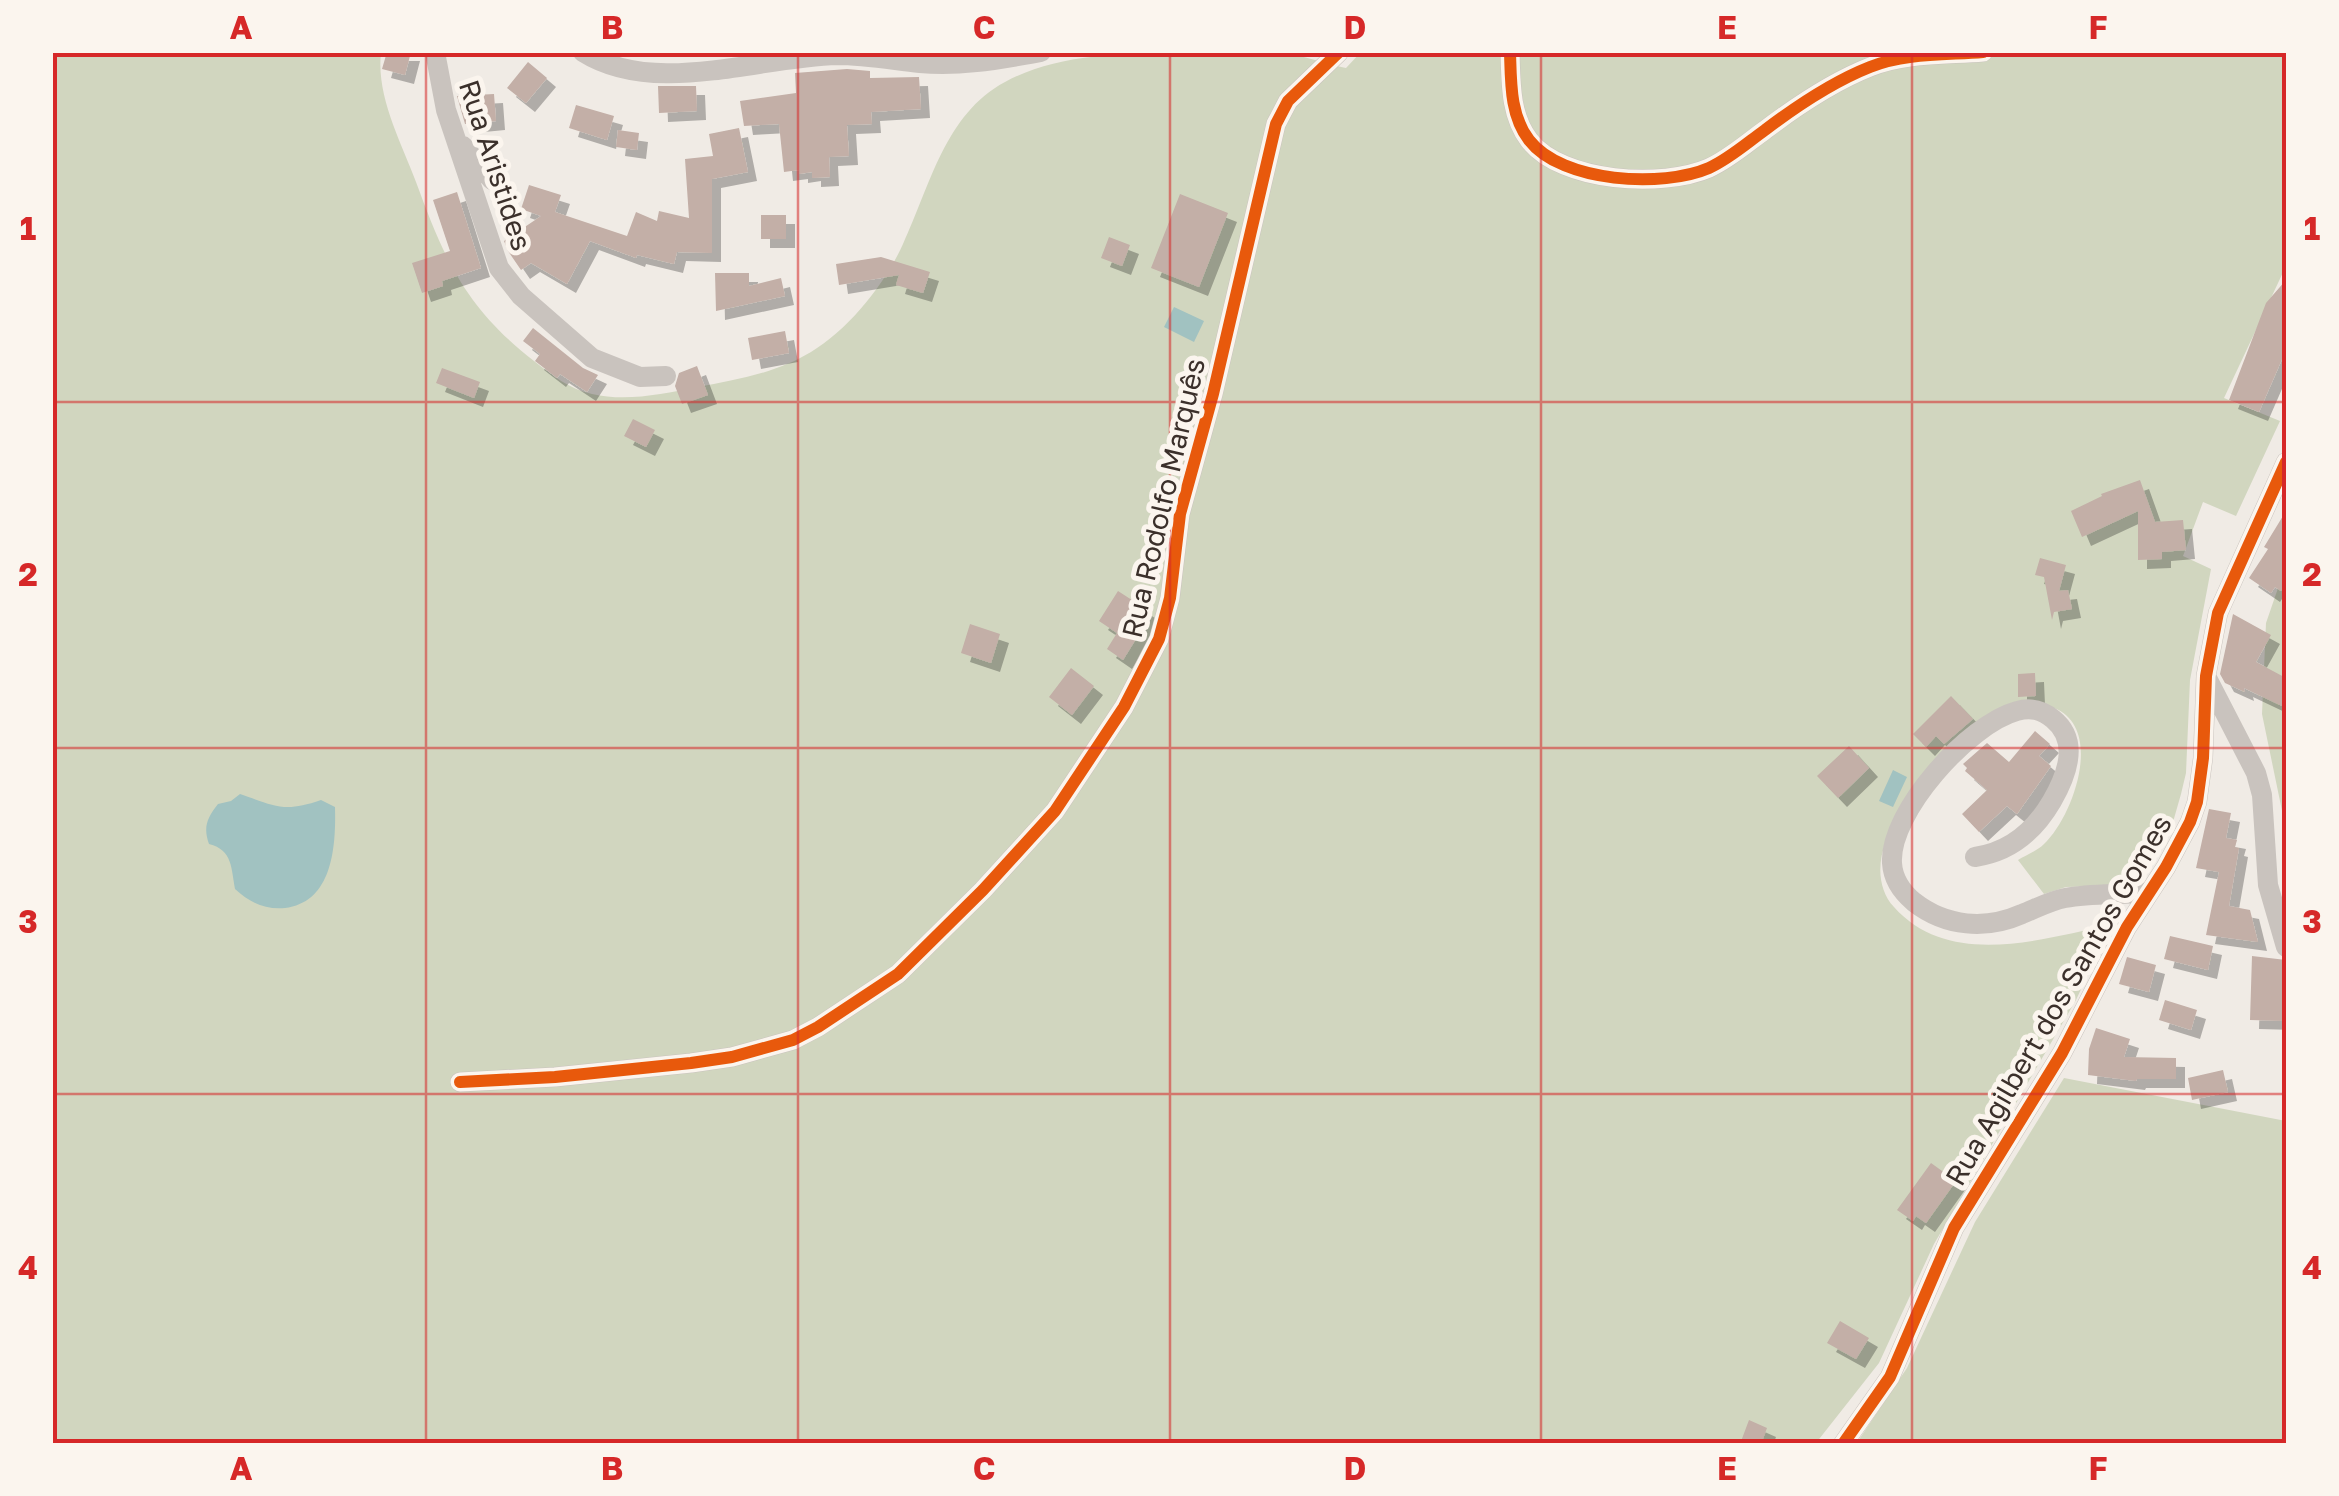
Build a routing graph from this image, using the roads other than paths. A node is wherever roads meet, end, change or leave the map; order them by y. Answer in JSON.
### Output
{"nodes":[{"id":1,"x":434,"y":52,"type":"edge"},
{"id":2,"x":583,"y":52,"type":"edge"},
{"id":3,"x":1042,"y":52,"type":"edge"},
{"id":4,"x":1510,"y":52,"type":"edge"},
{"id":5,"x":1983,"y":52,"type":"edge"},
{"id":6,"x":1339,"y":53,"type":"edge"},
{"id":7,"x":456,"y":136,"type":"junction"},
{"id":8,"x":492,"y":180,"type":"dead end"},
{"id":9,"x":666,"y":376,"type":"dead end"},
{"id":10,"x":2286,"y":462,"type":"edge"},
{"id":11,"x":2206,"y":676,"type":"junction"},
{"id":12,"x":1975,"y":857,"type":"dead end"},
{"id":13,"x":2149,"y":892,"type":"junction"},
{"id":14,"x":2286,"y":947,"type":"edge"},
{"id":15,"x":460,"y":1082,"type":"dead end"},
{"id":16,"x":1848,"y":1437,"type":"edge"}],
"edges":[{"from":1,"to":7,"type":"street","name":"Rua Aristides"},
{"from":2,"to":3,"type":"street"},
{"from":4,"to":5,"type":"street"},
{"from":6,"to":15,"type":"street","name":"Rua Rodolfo Marquês"},
{"from":7,"to":8,"type":"street"},
{"from":7,"to":9,"type":"street","name":"Rua Aristides"},
{"from":10,"to":11,"type":"street","name":"Rua Agilbert dos Santos Gomes"},
{"from":11,"to":13,"type":"street","name":"Rua Agilbert dos Santos Gomes"},
{"from":11,"to":14,"type":"street"},
{"from":12,"to":13,"type":"street"},
{"from":13,"to":16,"type":"street","name":"Rua Agilbert dos Santos Gomes"}]}
